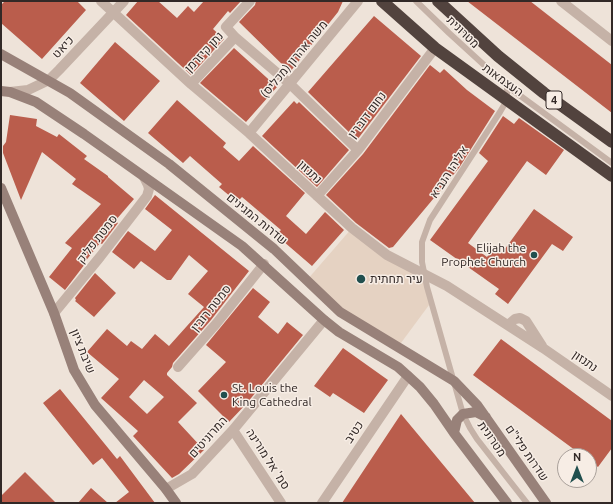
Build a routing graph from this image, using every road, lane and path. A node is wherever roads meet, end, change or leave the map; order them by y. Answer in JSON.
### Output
{"nodes":[{"id":1,"x":101,"y":1,"type":"edge"},
{"id":2,"x":124,"y":1,"type":"edge"},
{"id":3,"x":250,"y":1,"type":"edge"},
{"id":4,"x":358,"y":1,"type":"edge"},
{"id":5,"x":382,"y":1,"type":"edge"},
{"id":6,"x":416,"y":1,"type":"edge"},
{"id":7,"x":438,"y":1,"type":"edge"},
{"id":8,"x":561,"y":1,"type":"edge"},
{"id":9,"x":113,"y":13,"type":"junction"},
{"id":10,"x":235,"y":37,"type":"junction"},
{"id":11,"x":612,"y":41,"type":"edge"},
{"id":12,"x":435,"y":48,"type":"junction"},
{"id":13,"x":1,"y":54,"type":"edge"},
{"id":14,"x":49,"y":80,"type":"junction"},
{"id":15,"x":191,"y":84,"type":"junction"},
{"id":16,"x":290,"y":84,"type":"junction"},
{"id":17,"x":507,"y":86,"type":"junction"},
{"id":18,"x":6,"y":91,"type":"edge"},
{"id":19,"x":507,"y":100,"type":"junction"},
{"id":20,"x":249,"y":133,"type":"junction"},
{"id":21,"x":612,"y":142,"type":"edge"},
{"id":22,"x":358,"y":150,"type":"junction"},
{"id":23,"x":612,"y":163,"type":"edge"},
{"id":24,"x":612,"y":176,"type":"edge"},
{"id":25,"x":144,"y":177,"type":"junction"},
{"id":26,"x":1,"y":188,"type":"edge"},
{"id":27,"x":317,"y":196,"type":"junction"},
{"id":28,"x":264,"y":264,"type":"junction"},
{"id":29,"x":424,"y":274,"type":"junction"},
{"id":30,"x":54,"y":313,"type":"junction"},
{"id":31,"x":324,"y":320,"type":"junction"},
{"id":32,"x":178,"y":367,"type":"dead end"},
{"id":33,"x":408,"y":376,"type":"junction"},
{"id":34,"x":454,"y":380,"type":"junction"},
{"id":35,"x":612,"y":396,"type":"edge"},
{"id":36,"x":463,"y":414,"type":"junction"},
{"id":37,"x":486,"y":416,"type":"junction"},
{"id":38,"x":233,"y":430,"type":"junction"},
{"id":39,"x":454,"y":433,"type":"junction"},
{"id":40,"x":166,"y":490,"type":"junction"},
{"id":41,"x":506,"y":502,"type":"edge"},
{"id":42,"x":176,"y":503,"type":"edge"},
{"id":43,"x":281,"y":503,"type":"edge"},
{"id":44,"x":322,"y":503,"type":"edge"},
{"id":45,"x":526,"y":503,"type":"edge"},
{"id":46,"x":546,"y":503,"type":"edge"}],
"edges":[{"from":1,"to":9,"type":"street","name":"נתנזון"},
{"from":2,"to":9,"type":"street","name":"כיאט"},
{"from":3,"to":10,"type":"street","name":"נתן קיזרמן"},
{"from":4,"to":16,"type":"street","name":"משה אהרון (מכליס)"},
{"from":5,"to":12,"type":"highway","name":"העצמאות","number":"4"},
{"from":6,"to":17,"type":"lane","name":"מטרונית"},
{"from":7,"to":21,"type":"highway","name":"העצמאות","number":"4"},
{"from":8,"to":11,"type":"street"},
{"from":9,"to":14,"type":"street","name":"כיאט"},
{"from":9,"to":15,"type":"street","name":"נתנזון"},
{"from":10,"to":15,"type":"street","name":"נתן קיזרמן"},
{"from":10,"to":16,"type":"street"},
{"from":12,"to":19,"type":"highway","name":"העצמאות","number":"4"},
{"from":12,"to":22,"type":"street","name":"נחום דוברין"},
{"from":13,"to":14,"type":"street","name":"שדרות המגינים"},
{"from":14,"to":18,"type":"street","name":"כיאט"},
{"from":14,"to":34,"type":"street","name":"שדרות המגינים"},
{"from":15,"to":20,"type":"street","name":"נתנזון"},
{"from":16,"to":20,"type":"street","name":"משה אהרון (מכליס)"},
{"from":16,"to":22,"type":"street"},
{"from":17,"to":19,"type":"lane"},
{"from":17,"to":23,"type":"lane","name":"מטרונית"},
{"from":18,"to":25,"type":"street"},
{"from":19,"to":24,"type":"highway","name":"העצמאות","number":"4"},
{"from":19,"to":29,"type":"lane","name":"אליהו הנביא"},
{"from":20,"to":27,"type":"street","name":"נתנזון"},
{"from":22,"to":27,"type":"street","name":"נחום דוברין"},
{"from":25,"to":28,"type":"street"},
{"from":25,"to":30,"type":"street","name":"סמטת פליק"},
{"from":26,"to":30,"type":"street","name":"שיבת ציון"},
{"from":27,"to":29,"type":"street","name":"נתנזון"},
{"from":28,"to":31,"type":"street"},
{"from":28,"to":32,"type":"street","name":"סמטת רובין"},
{"from":29,"to":34,"type":"lane","name":"אליהו הנביא"},
{"from":29,"to":35,"type":"street","name":"נתנזון"},
{"from":30,"to":40,"type":"street","name":"שיבת ציון"},
{"from":31,"to":33,"type":"street"},
{"from":31,"to":38,"type":"street","name":"המרוניטים"},
{"from":33,"to":39,"type":"street"},
{"from":33,"to":44,"type":"street","name":"כטיב"},
{"from":34,"to":36,"type":"lane","name":"מטרונית"},
{"from":34,"to":37,"type":"street","name":"שדרות המגינים"},
{"from":36,"to":37,"type":"street"},
{"from":36,"to":39,"type":"street"},
{"from":36,"to":45,"type":"lane","name":"מטרונית"},
{"from":37,"to":46,"type":"street","name":"שדרות פלי\"ם"},
{"from":38,"to":40,"type":"street","name":"המרוניטים"},
{"from":38,"to":43,"type":"street","name":"סמ' אל מורינה"},
{"from":39,"to":41,"type":"street"},
{"from":40,"to":42,"type":"street","name":"שיבת ציון"}]}
